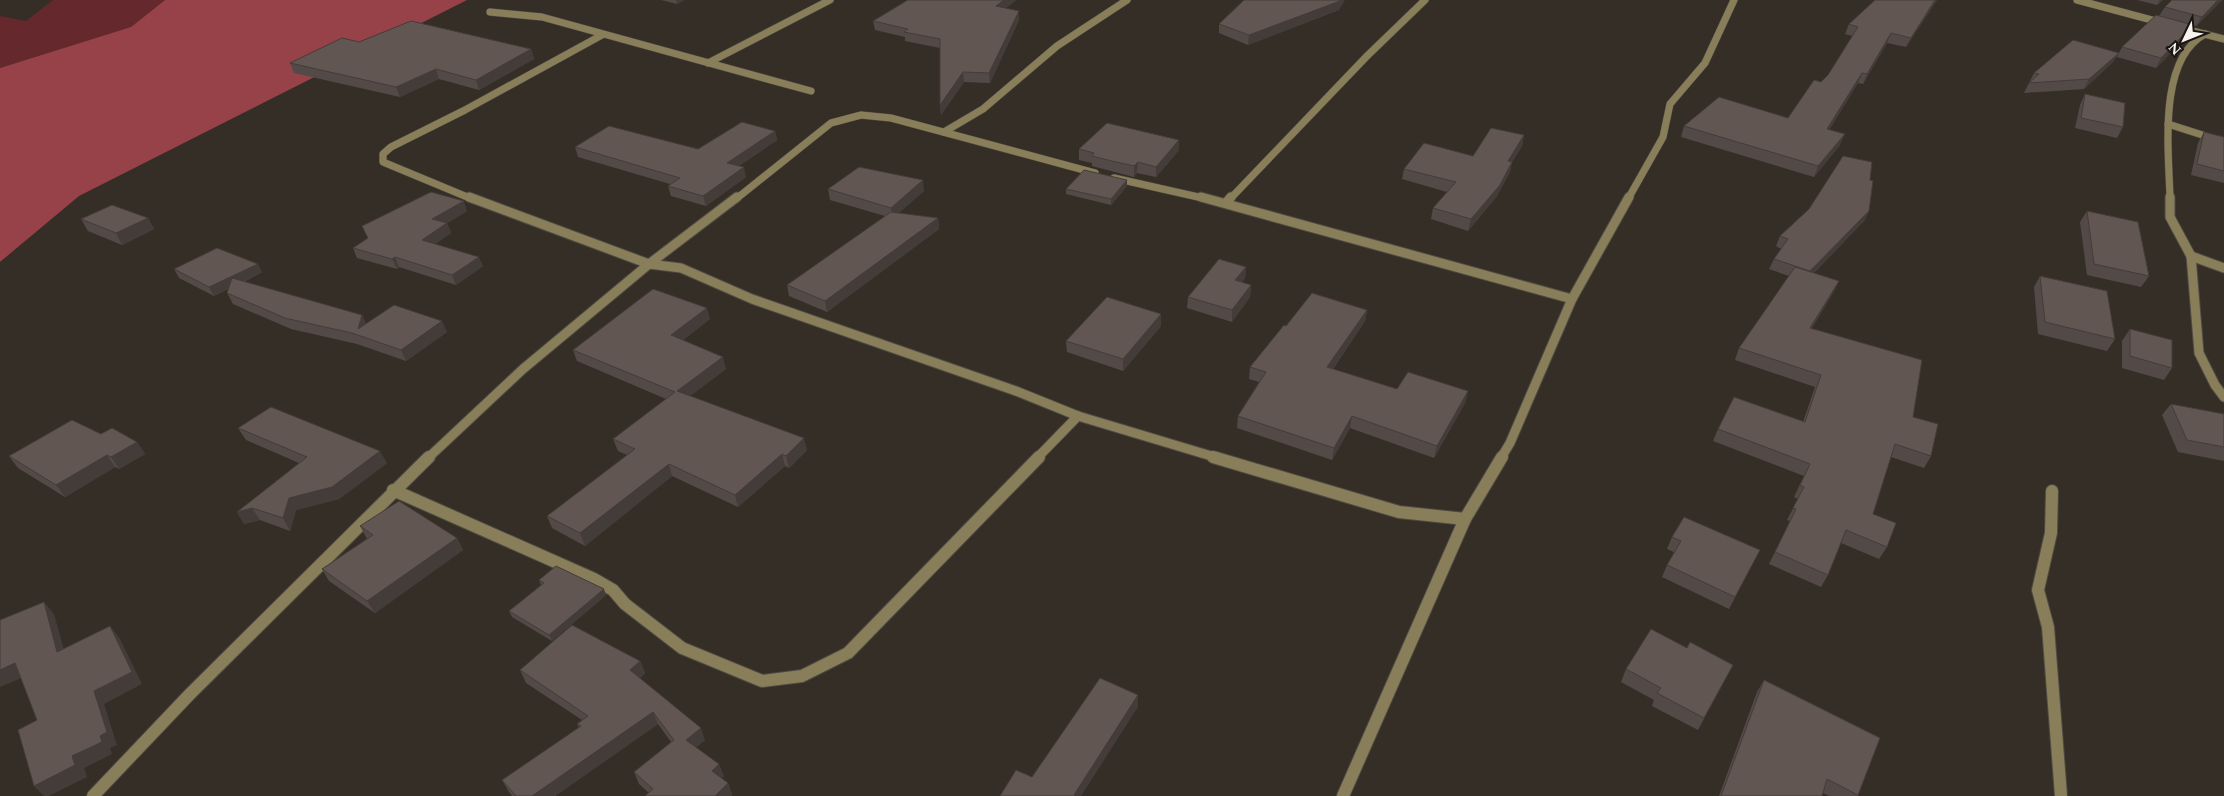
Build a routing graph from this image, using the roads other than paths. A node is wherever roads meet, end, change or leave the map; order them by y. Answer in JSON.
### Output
{"nodes":[{"id":1,"x":830,"y":0,"type":"edge"},
{"id":2,"x":1127,"y":0,"type":"edge"},
{"id":3,"x":1425,"y":0,"type":"edge"},
{"id":4,"x":1734,"y":0,"type":"edge"},
{"id":5,"x":2077,"y":0,"type":"edge"},
{"id":6,"x":490,"y":12,"type":"dead end"},
{"id":7,"x":2205,"y":34,"type":"junction"},
{"id":8,"x":602,"y":35,"type":"junction"},
{"id":9,"x":2224,"y":39,"type":"edge"},
{"id":10,"x":708,"y":63,"type":"junction"},
{"id":11,"x":812,"y":91,"type":"dead end"},
{"id":12,"x":2168,"y":124,"type":"junction"},
{"id":13,"x":944,"y":132,"type":"junction"},
{"id":14,"x":2224,"y":142,"type":"edge"},
{"id":15,"x":1226,"y":204,"type":"junction"},
{"id":16,"x":2191,"y":256,"type":"junction"},
{"id":17,"x":649,"y":264,"type":"junction"},
{"id":18,"x":2224,"y":268,"type":"edge"},
{"id":19,"x":1572,"y":299,"type":"junction"},
{"id":20,"x":2224,"y":397,"type":"edge"},
{"id":21,"x":1078,"y":416,"type":"junction"},
{"id":22,"x":393,"y":490,"type":"junction"},
{"id":23,"x":2052,"y":491,"type":"dead end"},
{"id":24,"x":1465,"y":519,"type":"junction"},
{"id":25,"x":93,"y":796,"type":"edge"},
{"id":26,"x":1343,"y":796,"type":"edge"},
{"id":27,"x":2061,"y":796,"type":"edge"}],
"edges":[{"from":1,"to":10,"type":"street"},
{"from":2,"to":13,"type":"street"},
{"from":3,"to":15,"type":"street"},
{"from":4,"to":19,"type":"street"},
{"from":5,"to":7,"type":"street"},
{"from":6,"to":8,"type":"street"},
{"from":7,"to":9,"type":"street"},
{"from":7,"to":12,"type":"street"},
{"from":8,"to":10,"type":"street"},
{"from":8,"to":17,"type":"street"},
{"from":10,"to":11,"type":"street"},
{"from":12,"to":14,"type":"street"},
{"from":12,"to":16,"type":"street"},
{"from":13,"to":15,"type":"street"},
{"from":13,"to":17,"type":"street"},
{"from":15,"to":19,"type":"street"},
{"from":16,"to":18,"type":"street"},
{"from":16,"to":20,"type":"street"},
{"from":17,"to":21,"type":"street"},
{"from":17,"to":22,"type":"street"},
{"from":19,"to":24,"type":"street"},
{"from":21,"to":22,"type":"street"},
{"from":21,"to":24,"type":"street"},
{"from":22,"to":25,"type":"street"},
{"from":23,"to":27,"type":"street"},
{"from":24,"to":26,"type":"street"}]}
